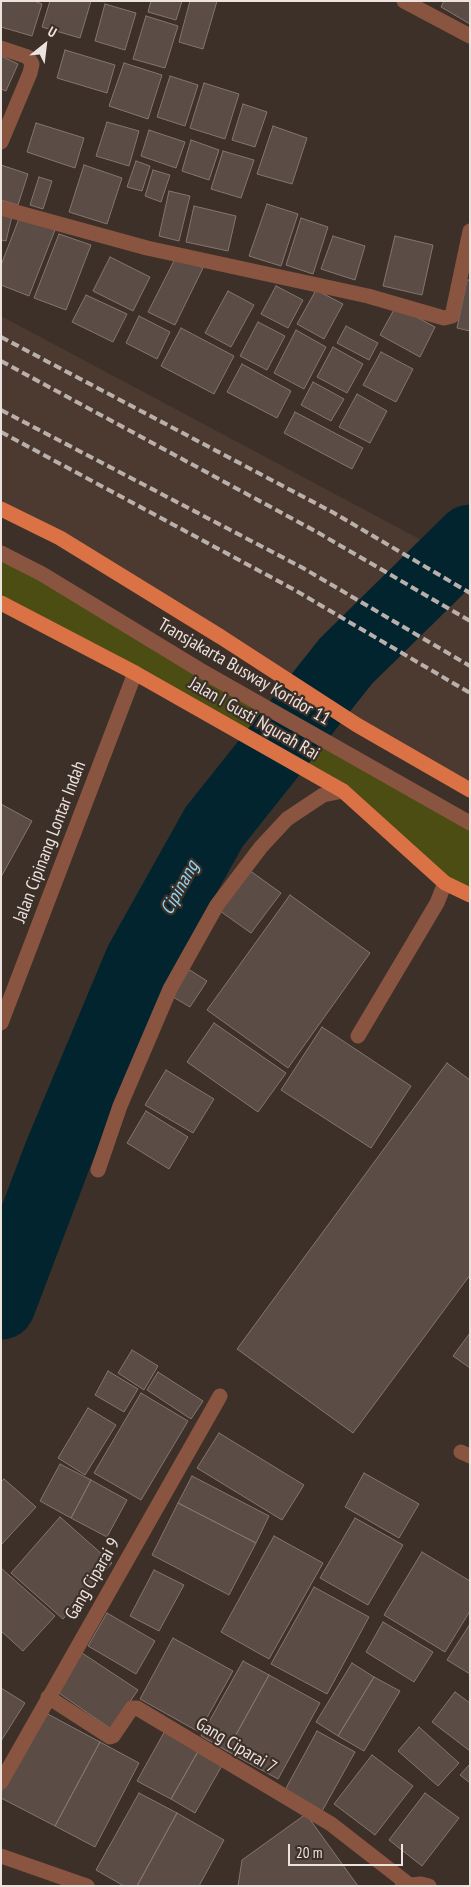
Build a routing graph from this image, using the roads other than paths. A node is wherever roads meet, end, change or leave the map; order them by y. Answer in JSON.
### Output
{"nodes":[{"id":1,"x":404,"y":1,"type":"edge"},
{"id":2,"x":470,"y":36,"type":"edge"},
{"id":3,"x":1,"y":48,"type":"edge"},
{"id":4,"x":1,"y":142,"type":"edge"},
{"id":5,"x":1,"y":208,"type":"edge"},
{"id":6,"x":470,"y":231,"type":"edge"},
{"id":7,"x":466,"y":265,"type":"edge"},
{"id":8,"x":1,"y":509,"type":"edge"},
{"id":9,"x":1,"y":552,"type":"edge"},
{"id":10,"x":1,"y":603,"type":"edge"},
{"id":11,"x":135,"y":673,"type":"junction"},
{"id":12,"x":470,"y":790,"type":"edge"},
{"id":13,"x":343,"y":791,"type":"junction"},
{"id":14,"x":470,"y":823,"type":"edge"},
{"id":15,"x":445,"y":883,"type":"junction"},
{"id":16,"x":470,"y":895,"type":"edge"},
{"id":17,"x":1,"y":1024,"type":"edge"},
{"id":18,"x":358,"y":1036,"type":"dead end"},
{"id":19,"x":98,"y":1170,"type":"dead end"},
{"id":20,"x":220,"y":1396,"type":"dead end"},
{"id":21,"x":48,"y":1697,"type":"junction"},
{"id":22,"x":1,"y":1782,"type":"edge"},
{"id":23,"x":1,"y":1856,"type":"edge"},
{"id":24,"x":405,"y":1885,"type":"edge"},
{"id":25,"x":87,"y":1886,"type":"edge"},
{"id":26,"x":429,"y":1886,"type":"edge"}],
"edges":[{"from":1,"to":2,"type":"street"},
{"from":3,"to":4,"type":"street"},
{"from":5,"to":7,"type":"street"},
{"from":6,"to":7,"type":"street"},
{"from":8,"to":12,"type":"main road"},
{"from":9,"to":14,"type":"street","name":"Transjakarta Busway Koridor 11"},
{"from":10,"to":11,"type":"main road","name":"Jalan I Gusti Ngurah Rai"},
{"from":11,"to":13,"type":"main road","name":"Jalan I Gusti Ngurah Rai"},
{"from":11,"to":17,"type":"street","name":"Jalan Cipinang Lontar Indah"},
{"from":13,"to":15,"type":"main road","name":"Jalan I Gusti Ngurah Rai"},
{"from":13,"to":19,"type":"street"},
{"from":15,"to":16,"type":"main road","name":"Jalan I Gusti Ngurah Rai"},
{"from":15,"to":18,"type":"street"},
{"from":20,"to":21,"type":"street","name":"Gang Ciparai 9"},
{"from":21,"to":22,"type":"street","name":"Gang Ciparai 9"},
{"from":21,"to":24,"type":"street","name":"Gang Ciparai 7"},
{"from":23,"to":25,"type":"street"},
{"from":24,"to":26,"type":"street"}]}
